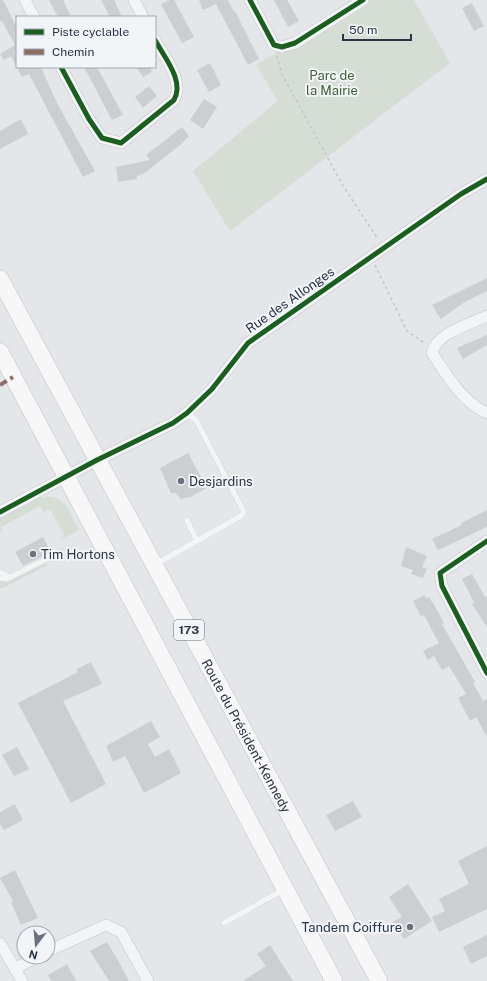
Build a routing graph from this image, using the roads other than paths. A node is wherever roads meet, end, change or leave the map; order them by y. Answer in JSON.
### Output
{"nodes":[{"id":1,"x":24,"y":0,"type":"edge"},
{"id":2,"x":134,"y":0,"type":"edge"},
{"id":3,"x":250,"y":0,"type":"edge"},
{"id":4,"x":363,"y":0,"type":"edge"},
{"id":5,"x":33,"y":16,"type":"edge"},
{"id":6,"x":142,"y":16,"type":"edge"},
{"id":7,"x":156,"y":42,"type":"edge"},
{"id":8,"x":62,"y":68,"type":"edge"},
{"id":9,"x":487,"y":179,"type":"edge"},
{"id":10,"x":0,"y":279,"type":"edge"},
{"id":11,"x":487,"y":316,"type":"edge"},
{"id":12,"x":0,"y":352,"type":"edge"},
{"id":13,"x":187,"y":413,"type":"junction"},
{"id":14,"x":487,"y":413,"type":"edge"},
{"id":15,"x":97,"y":460,"type":"junction"},
{"id":16,"x":66,"y":477,"type":"junction"},
{"id":17,"x":0,"y":512,"type":"edge"},
{"id":18,"x":187,"y":520,"type":"dead end"},
{"id":19,"x":197,"y":541,"type":"junction"},
{"id":20,"x":487,"y":542,"type":"edge"},
{"id":21,"x":60,"y":552,"type":"dead end"},
{"id":22,"x":154,"y":565,"type":"junction"},
{"id":23,"x":0,"y":572,"type":"edge"},
{"id":24,"x":0,"y":578,"type":"edge"},
{"id":25,"x":10,"y":578,"type":"junction"},
{"id":26,"x":487,"y":673,"type":"edge"},
{"id":27,"x":285,"y":889,"type":"junction"},
{"id":28,"x":224,"y":923,"type":"dead end"},
{"id":29,"x":0,"y":943,"type":"edge"},
{"id":30,"x":56,"y":947,"type":"edge"},
{"id":31,"x":22,"y":965,"type":"edge"},
{"id":32,"x":15,"y":969,"type":"junction"},
{"id":33,"x":22,"y":981,"type":"edge"},
{"id":34,"x":148,"y":981,"type":"edge"},
{"id":35,"x":334,"y":981,"type":"edge"},
{"id":36,"x":379,"y":981,"type":"edge"}],
"edges":[{"from":1,"to":5,"type":"street"},
{"from":2,"to":6,"type":"street"},
{"from":3,"to":4,"type":"street"},
{"from":7,"to":8,"type":"street"},
{"from":9,"to":13,"type":"street","name":"Rue des Allonges"},
{"from":10,"to":15,"type":"main road","name":"Route du Président-Kennedy","number":"173"},
{"from":11,"to":14,"type":"street"},
{"from":12,"to":16,"type":"main road","number":"173"},
{"from":13,"to":15,"type":"street","name":"Rue des Allonges"},
{"from":13,"to":19,"type":"lane"},
{"from":15,"to":16,"type":"street","name":"Rue des Allonges"},
{"from":15,"to":22,"type":"main road","name":"Route du Président-Kennedy","number":"173"},
{"from":16,"to":17,"type":"street","name":"Rue des Allonges"},
{"from":16,"to":27,"type":"main road","number":"173"},
{"from":18,"to":19,"type":"lane"},
{"from":19,"to":22,"type":"lane"},
{"from":20,"to":26,"type":"street"},
{"from":21,"to":25,"type":"lane"},
{"from":22,"to":36,"type":"main road","name":"Route du Président-Kennedy","number":"173"},
{"from":23,"to":25,"type":"lane"},
{"from":24,"to":25,"type":"lane"},
{"from":27,"to":28,"type":"lane"},
{"from":27,"to":35,"type":"main road","number":"173"},
{"from":29,"to":32,"type":"street"},
{"from":30,"to":34,"type":"street"},
{"from":31,"to":32,"type":"street"},
{"from":32,"to":33,"type":"street"}]}
